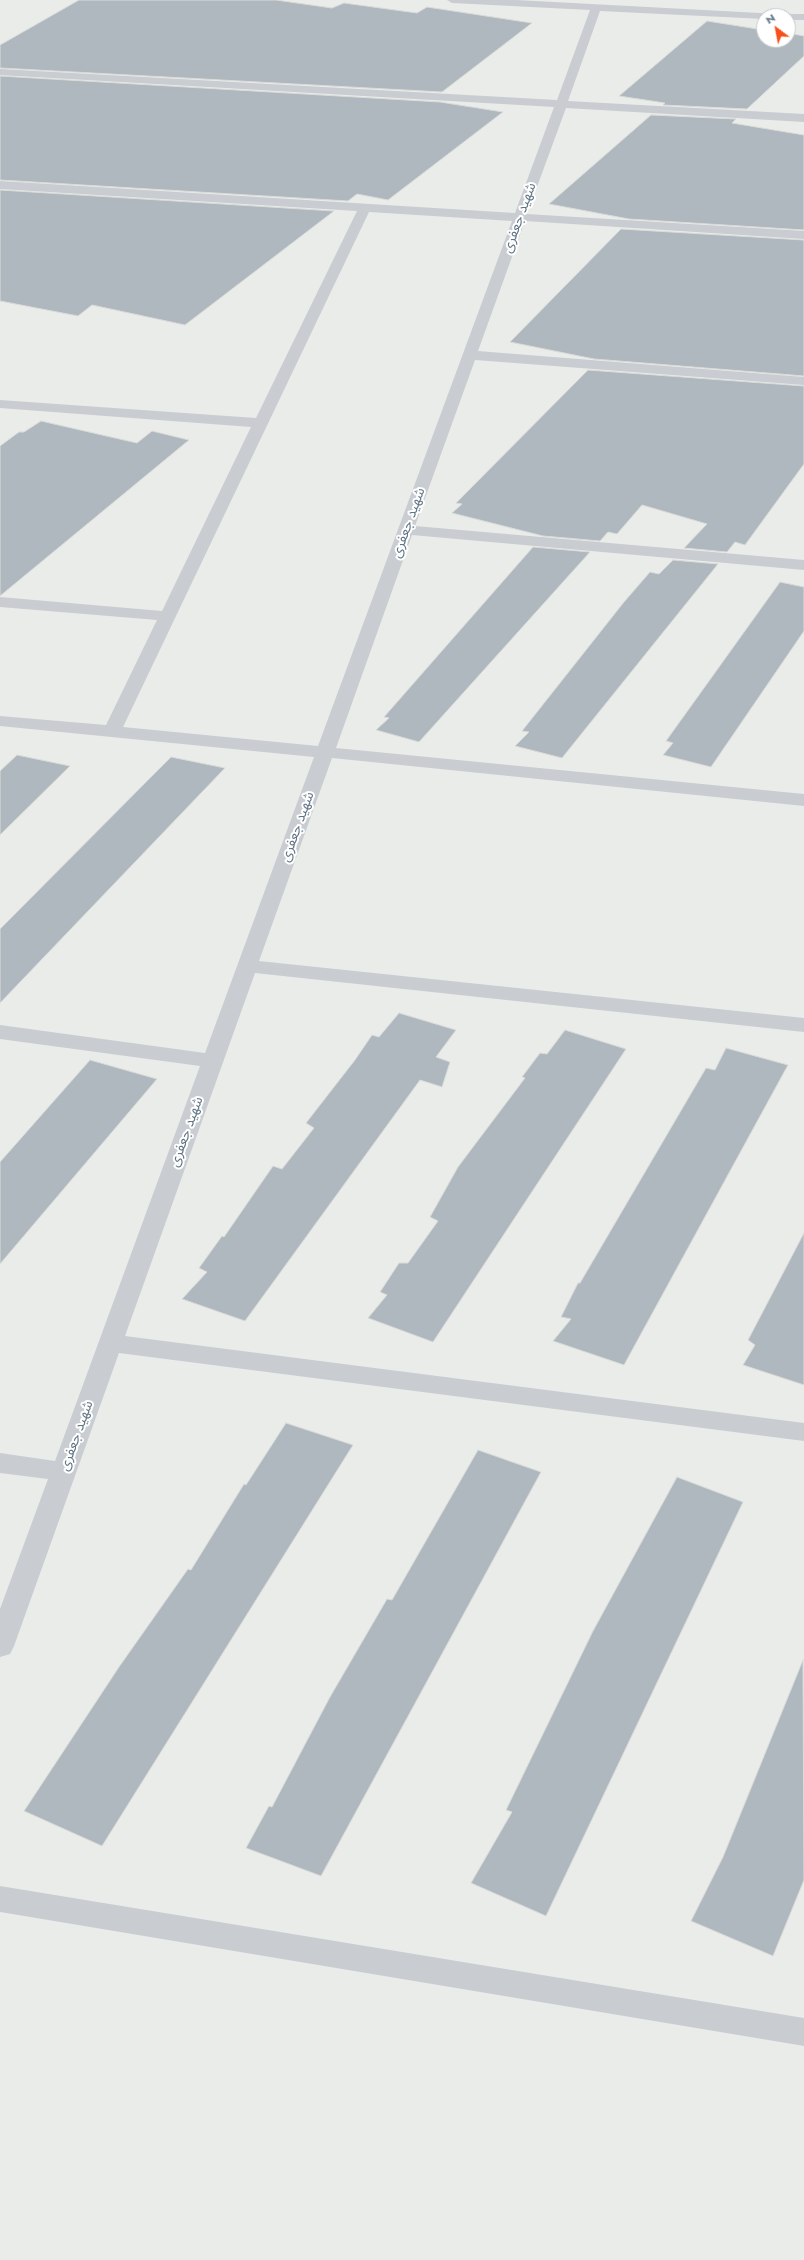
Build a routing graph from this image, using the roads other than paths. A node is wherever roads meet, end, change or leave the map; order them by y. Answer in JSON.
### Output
{"nodes":[{"id":1,"x":452,"y":0,"type":"edge"},
{"id":2,"x":596,"y":8,"type":"junction"},
{"id":3,"x":756,"y":15,"type":"edge"},
{"id":4,"x":0,"y":72,"type":"edge"},
{"id":5,"x":562,"y":103,"type":"junction"},
{"id":6,"x":804,"y":118,"type":"edge"},
{"id":7,"x":0,"y":185,"type":"edge"},
{"id":8,"x":365,"y":207,"type":"junction"},
{"id":9,"x":520,"y":216,"type":"junction"},
{"id":10,"x":804,"y":235,"type":"edge"},
{"id":11,"x":470,"y":355,"type":"junction"},
{"id":12,"x":804,"y":381,"type":"edge"},
{"id":13,"x":0,"y":404,"type":"edge"},
{"id":14,"x":260,"y":423,"type":"junction"},
{"id":15,"x":406,"y":530,"type":"junction"},
{"id":16,"x":804,"y":565,"type":"edge"},
{"id":17,"x":0,"y":602,"type":"edge"},
{"id":18,"x":167,"y":616,"type":"junction"},
{"id":19,"x":0,"y":721,"type":"edge"},
{"id":20,"x":112,"y":731,"type":"junction"},
{"id":21,"x":325,"y":752,"type":"junction"},
{"id":22,"x":804,"y":800,"type":"edge"},
{"id":23,"x":248,"y":966,"type":"junction"},
{"id":24,"x":804,"y":1025,"type":"edge"},
{"id":25,"x":0,"y":1032,"type":"edge"},
{"id":26,"x":213,"y":1061,"type":"junction"},
{"id":27,"x":111,"y":1343,"type":"junction"},
{"id":28,"x":804,"y":1432,"type":"edge"},
{"id":29,"x":0,"y":1462,"type":"edge"},
{"id":30,"x":64,"y":1472,"type":"junction"},
{"id":31,"x":0,"y":1646,"type":"edge"},
{"id":32,"x":0,"y":1899,"type":"edge"},
{"id":33,"x":804,"y":2032,"type":"edge"}],
"edges":[{"from":1,"to":2,"type":"street"},
{"from":2,"to":3,"type":"street"},
{"from":2,"to":5,"type":"street","name":"شهید جعفری"},
{"from":4,"to":5,"type":"street"},
{"from":5,"to":6,"type":"street"},
{"from":5,"to":9,"type":"street","name":"شهید جعفری"},
{"from":7,"to":8,"type":"street"},
{"from":8,"to":9,"type":"street"},
{"from":8,"to":14,"type":"street"},
{"from":9,"to":10,"type":"street"},
{"from":9,"to":11,"type":"street","name":"شهید جعفری"},
{"from":11,"to":12,"type":"street"},
{"from":11,"to":15,"type":"street","name":"شهید جعفری"},
{"from":13,"to":14,"type":"street"},
{"from":14,"to":18,"type":"street"},
{"from":15,"to":16,"type":"street"},
{"from":15,"to":21,"type":"street","name":"شهید جعفری"},
{"from":17,"to":18,"type":"street"},
{"from":18,"to":20,"type":"street"},
{"from":19,"to":20,"type":"street"},
{"from":20,"to":21,"type":"street"},
{"from":21,"to":22,"type":"street"},
{"from":21,"to":23,"type":"street","name":"شهید جعفری"},
{"from":23,"to":24,"type":"street"},
{"from":23,"to":26,"type":"street","name":"شهید جعفری"},
{"from":25,"to":26,"type":"street"},
{"from":26,"to":27,"type":"street","name":"شهید جعفری"},
{"from":27,"to":28,"type":"street"},
{"from":27,"to":30,"type":"street","name":"شهید جعفری"},
{"from":29,"to":30,"type":"street"},
{"from":30,"to":31,"type":"street","name":"شهید جعفری"},
{"from":32,"to":33,"type":"street"}]}
